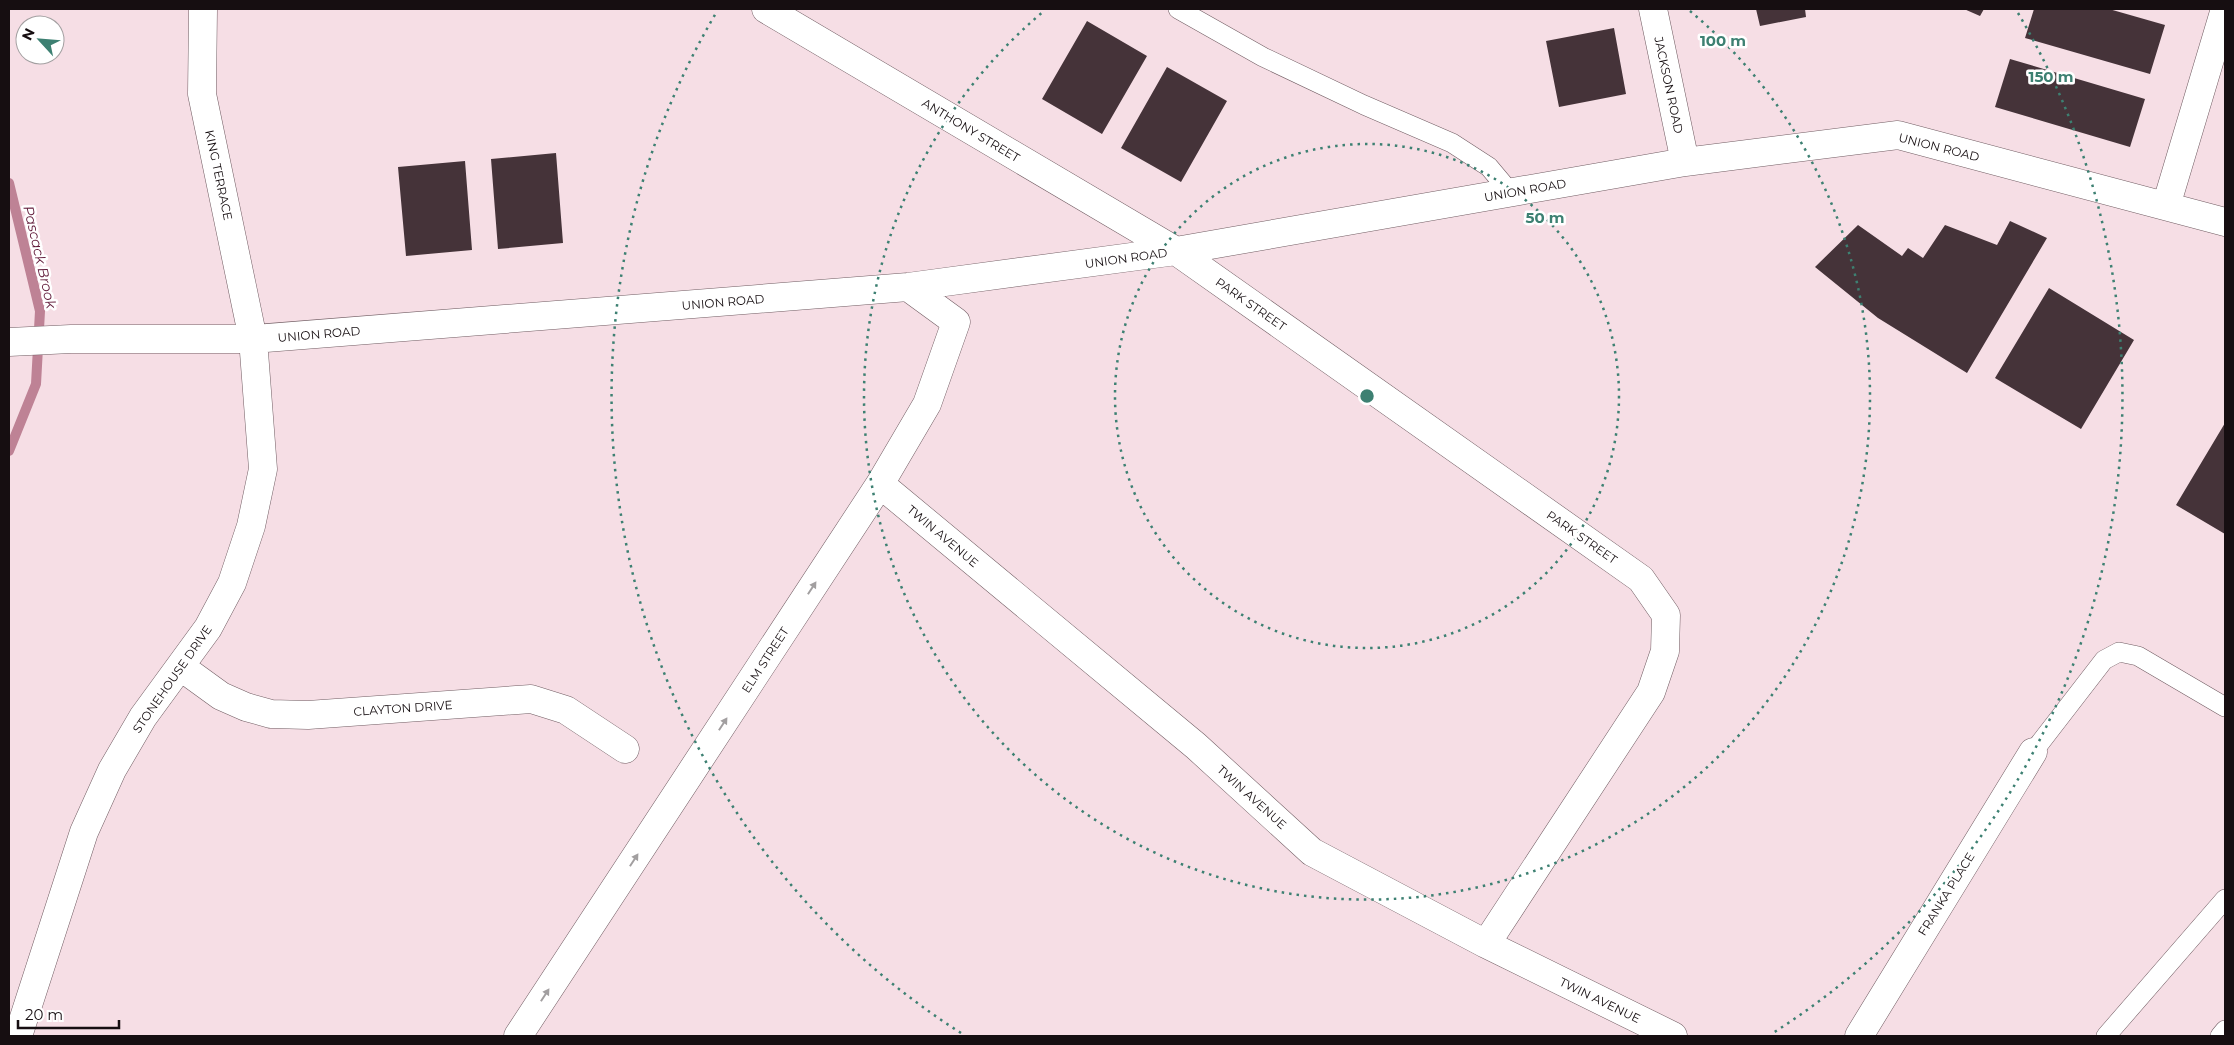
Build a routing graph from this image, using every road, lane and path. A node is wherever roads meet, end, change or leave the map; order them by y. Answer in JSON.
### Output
{"nodes":[{"id":1,"x":203,"y":9,"type":"edge"},
{"id":2,"x":766,"y":9,"type":"edge"},
{"id":3,"x":1178,"y":9,"type":"edge"},
{"id":4,"x":1653,"y":9,"type":"edge"},
{"id":5,"x":2225,"y":9,"type":"edge"},
{"id":6,"x":1685,"y":162,"type":"junction"},
{"id":7,"x":1510,"y":192,"type":"junction"},
{"id":8,"x":2166,"y":206,"type":"junction"},
{"id":9,"x":2225,"y":222,"type":"edge"},
{"id":10,"x":1176,"y":251,"type":"junction"},
{"id":11,"x":908,"y":287,"type":"junction"},
{"id":12,"x":253,"y":339,"type":"junction"},
{"id":13,"x":10,"y":342,"type":"edge"},
{"id":14,"x":880,"y":484,"type":"junction"},
{"id":15,"x":181,"y":667,"type":"junction"},
{"id":16,"x":2225,"y":707,"type":"edge"},
{"id":17,"x":625,"y":749,"type":"dead end"},
{"id":18,"x":2033,"y":752,"type":"joint"},
{"id":19,"x":2225,"y":900,"type":"edge"},
{"id":20,"x":1486,"y":944,"type":"junction"},
{"id":21,"x":2225,"y":1030,"type":"edge"},
{"id":22,"x":18,"y":1036,"type":"edge"},
{"id":23,"x":518,"y":1036,"type":"edge"},
{"id":24,"x":1673,"y":1036,"type":"edge"},
{"id":25,"x":1858,"y":1036,"type":"edge"},
{"id":26,"x":2106,"y":1036,"type":"edge"},
{"id":27,"x":2220,"y":1036,"type":"edge"}],
"edges":[{"from":1,"to":12,"type":"street","name":"KING TERRACE"},
{"from":2,"to":10,"type":"street","name":"ANTHONY STREET"},
{"from":3,"to":7,"type":"lane"},
{"from":4,"to":6,"type":"street","name":"JACKSON ROAD"},
{"from":5,"to":8,"type":"street"},
{"from":6,"to":7,"type":"street","name":"UNION ROAD"},
{"from":6,"to":8,"type":"street","name":"UNION ROAD"},
{"from":7,"to":10,"type":"street","name":"UNION ROAD"},
{"from":8,"to":9,"type":"street","name":"UNION ROAD"},
{"from":10,"to":11,"type":"street","name":"UNION ROAD"},
{"from":10,"to":20,"type":"street","name":"PARK STREET"},
{"from":11,"to":12,"type":"street","name":"UNION ROAD"},
{"from":11,"to":14,"type":"street","name":"ELM STREET"},
{"from":12,"to":13,"type":"street","name":"UNION ROAD"},
{"from":12,"to":15,"type":"street","name":"STONEHOUSE DRIVE"},
{"from":14,"to":20,"type":"street","name":"TWIN AVENUE"},
{"from":23,"to":14,"type":"street","name":"ELM STREET","one_way":true},
{"from":15,"to":17,"type":"street","name":"CLAYTON DRIVE"},
{"from":15,"to":22,"type":"street","name":"STONEHOUSE DRIVE"},
{"from":16,"to":18,"type":"lane"},
{"from":18,"to":25,"type":"street","name":"FRANKA PLACE"},
{"from":19,"to":26,"type":"lane"},
{"from":20,"to":24,"type":"street","name":"TWIN AVENUE"},
{"from":21,"to":27,"type":"lane"}]}
